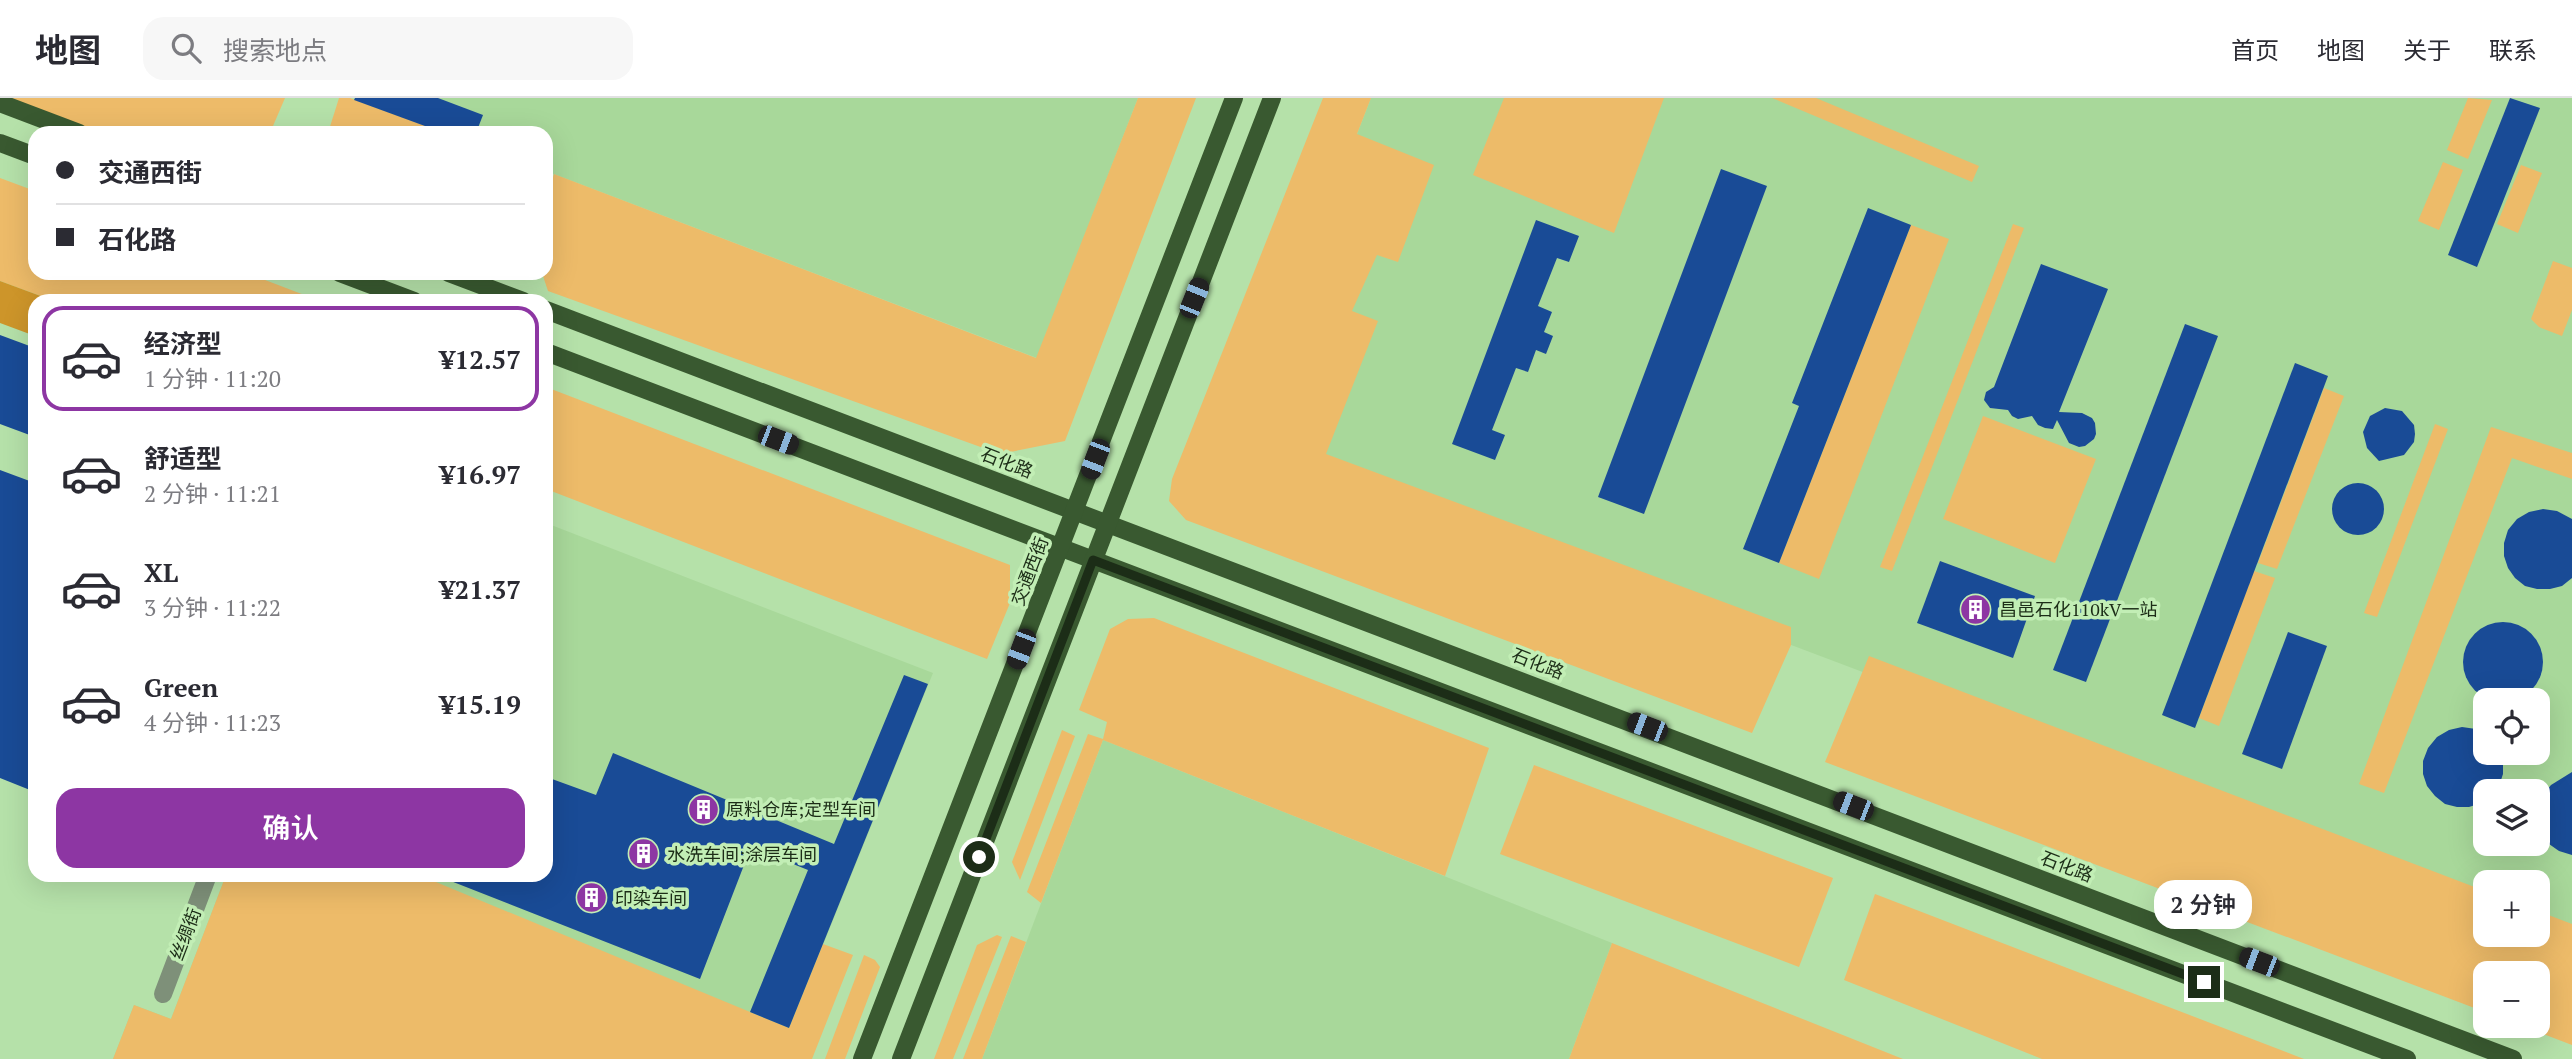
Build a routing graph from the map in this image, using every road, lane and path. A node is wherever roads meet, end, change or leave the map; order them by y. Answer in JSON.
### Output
{"nodes":[{"id":1,"x":1234,"y":98,"type":"edge"},
{"id":2,"x":1272,"y":98,"type":"edge"},
{"id":3,"x":0,"y":103,"type":"edge"},
{"id":4,"x":61,"y":126,"type":"edge"},
{"id":5,"x":0,"y":143,"type":"edge"},
{"id":6,"x":28,"y":153,"type":"edge"},
{"id":7,"x":358,"y":280,"type":"edge"},
{"id":8,"x":468,"y":280,"type":"edge"},
{"id":9,"x":396,"y":294,"type":"edge"},
{"id":10,"x":505,"y":294,"type":"edge"},
{"id":11,"x":553,"y":313,"type":"edge"},
{"id":12,"x":553,"y":355,"type":"edge"},
{"id":13,"x":1075,"y":510,"type":"junction"},
{"id":14,"x":1107,"y":522,"type":"junction"},
{"id":15,"x":1060,"y":548,"type":"junction"},
{"id":16,"x":1093,"y":560,"type":"junction"},
{"id":17,"x":205,"y":882,"type":"edge"},
{"id":18,"x":163,"y":994,"type":"dead end"},
{"id":19,"x":862,"y":1059,"type":"edge"},
{"id":20,"x":901,"y":1059,"type":"edge"},
{"id":21,"x":2407,"y":1059,"type":"edge"},
{"id":22,"x":2513,"y":1059,"type":"edge"}],
"edges":[{"from":1,"to":13,"type":"main road","name":"交通西街"},
{"from":2,"to":14,"type":"main road"},
{"from":3,"to":4,"type":"main road"},
{"from":5,"to":6,"type":"main road"},
{"from":7,"to":9,"type":"main road"},
{"from":8,"to":10,"type":"main road"},
{"from":11,"to":13,"type":"main road","name":"石化路"},
{"from":12,"to":15,"type":"main road"},
{"from":13,"to":14,"type":"main road","name":"石化路"},
{"from":13,"to":15,"type":"main road","name":"交通西街"},
{"from":14,"to":16,"type":"main road"},
{"from":14,"to":22,"type":"main road","name":"石化路"},
{"from":15,"to":16,"type":"main road"},
{"from":15,"to":19,"type":"main road","name":"交通西街"},
{"from":16,"to":20,"type":"main road"},
{"from":16,"to":21,"type":"main road"},
{"from":17,"to":18,"type":"street","name":"丝绸街"}]}
